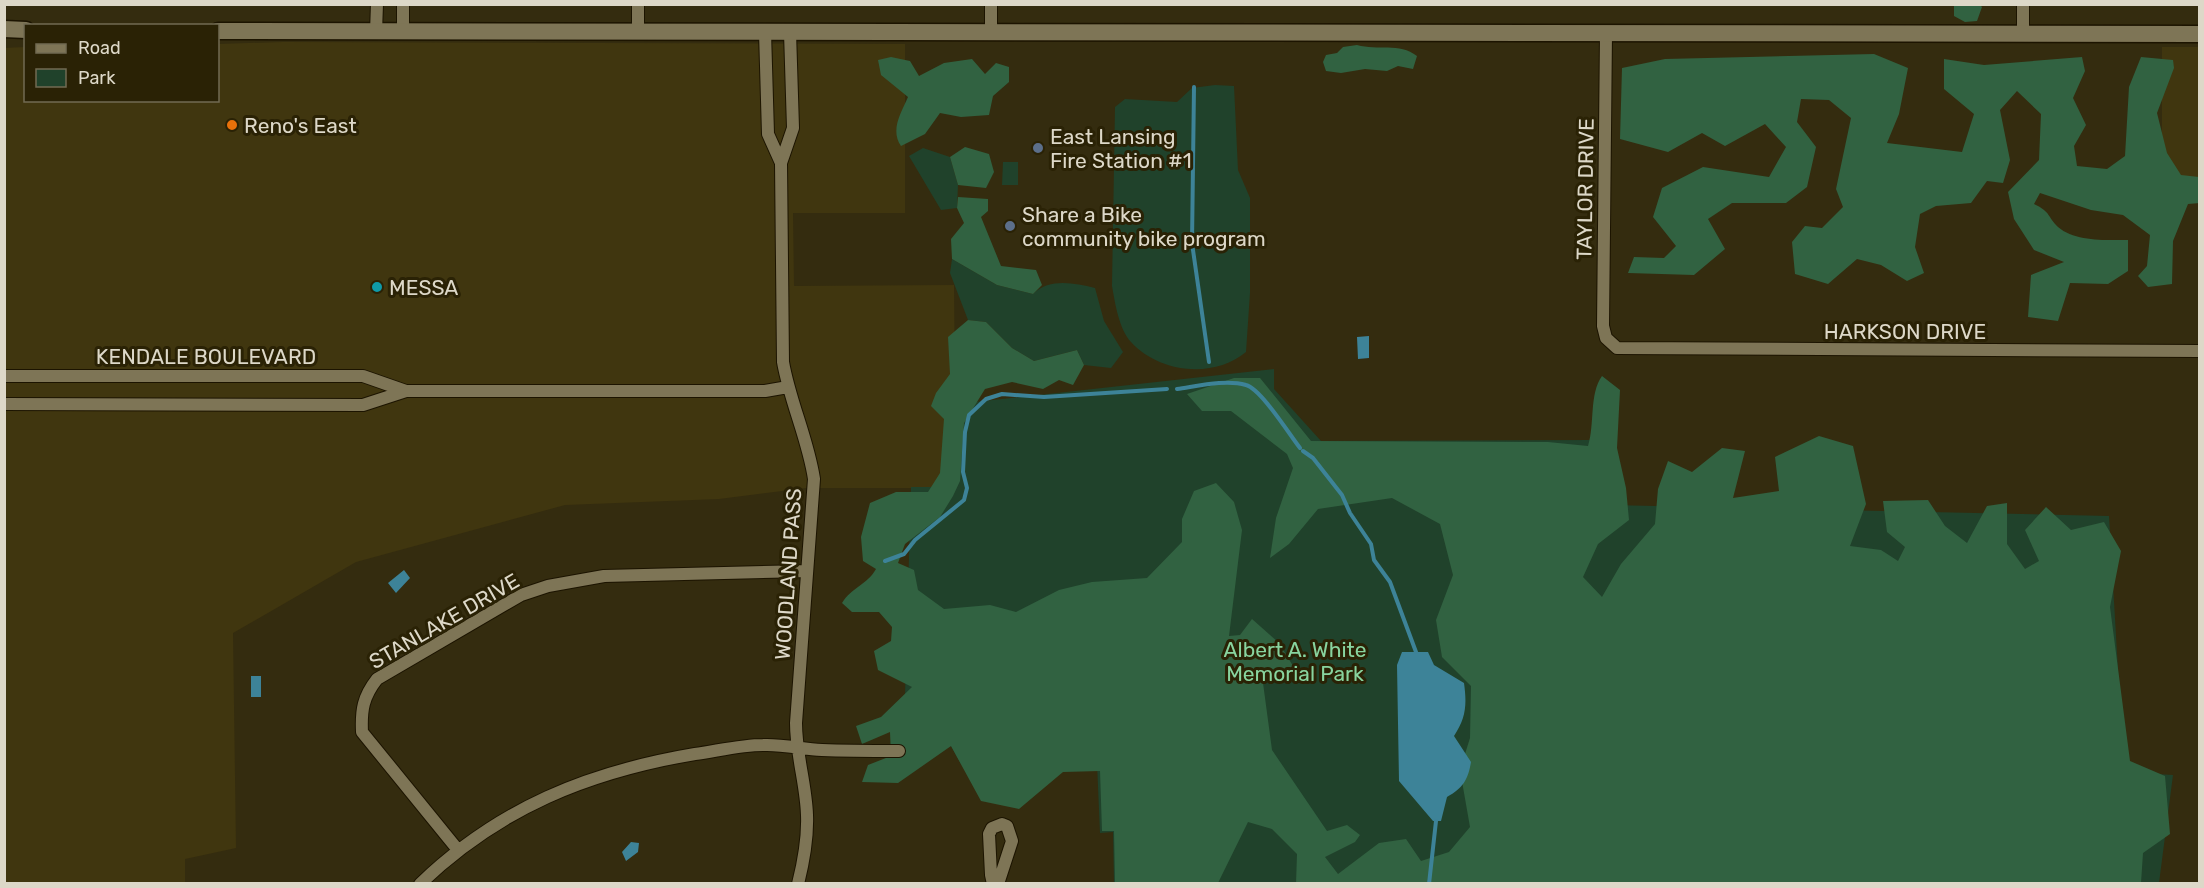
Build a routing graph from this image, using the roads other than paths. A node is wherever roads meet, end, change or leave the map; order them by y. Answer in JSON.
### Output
{"nodes":[{"id":1,"x":377,"y":4,"type":"edge"},
{"id":2,"x":403,"y":4,"type":"edge"},
{"id":3,"x":638,"y":4,"type":"edge"},
{"id":4,"x":991,"y":4,"type":"edge"},
{"id":5,"x":2023,"y":4,"type":"edge"},
{"id":6,"x":4,"y":29,"type":"edge"},
{"id":7,"x":24,"y":30,"type":"edge"},
{"id":8,"x":219,"y":31,"type":"edge"},
{"id":9,"x":638,"y":31,"type":"junction"},
{"id":10,"x":376,"y":32,"type":"junction"},
{"id":11,"x":403,"y":32,"type":"junction"},
{"id":12,"x":765,"y":32,"type":"junction"},
{"id":13,"x":790,"y":32,"type":"junction"},
{"id":14,"x":991,"y":32,"type":"junction"},
{"id":15,"x":1606,"y":33,"type":"junction"},
{"id":16,"x":2023,"y":34,"type":"junction"},
{"id":17,"x":2199,"y":34,"type":"edge"},
{"id":18,"x":781,"y":162,"type":"junction"},
{"id":19,"x":1611,"y":344,"type":"joint"},
{"id":20,"x":2199,"y":351,"type":"edge"},
{"id":21,"x":4,"y":376,"type":"edge"},
{"id":22,"x":788,"y":387,"type":"junction"},
{"id":23,"x":406,"y":391,"type":"junction"},
{"id":24,"x":4,"y":404,"type":"edge"},
{"id":25,"x":807,"y":571,"type":"junction"},
{"id":26,"x":796,"y":748,"type":"junction"},
{"id":27,"x":899,"y":752,"type":"dead end"},
{"id":28,"x":458,"y":850,"type":"junction"},
{"id":29,"x":420,"y":884,"type":"edge"},
{"id":30,"x":798,"y":884,"type":"edge"}],
"edges":[{"from":1,"to":10,"type":"street"},
{"from":2,"to":11,"type":"street"},
{"from":3,"to":9,"type":"street"},
{"from":4,"to":14,"type":"street"},
{"from":5,"to":16,"type":"street"},
{"from":6,"to":7,"type":"main road"},
{"from":8,"to":10,"type":"main road"},
{"from":9,"to":11,"type":"main road"},
{"from":9,"to":12,"type":"main road"},
{"from":10,"to":11,"type":"main road"},
{"from":12,"to":13,"type":"main road"},
{"from":12,"to":18,"type":"street","name":"WOODLAND PASS"},
{"from":13,"to":14,"type":"main road"},
{"from":13,"to":18,"type":"street","name":"WOODLAND PASS"},
{"from":14,"to":15,"type":"main road"},
{"from":15,"to":16,"type":"main road"},
{"from":15,"to":19,"type":"street","name":"TAYLOR DRIVE"},
{"from":16,"to":17,"type":"main road"},
{"from":18,"to":22,"type":"street","name":"WOODLAND PASS"},
{"from":19,"to":20,"type":"street","name":"HARKSON DRIVE"},
{"from":21,"to":23,"type":"street","name":"KENDALE BOULEVARD"},
{"from":22,"to":23,"type":"street","name":"KENDALE BOULEVARD"},
{"from":22,"to":25,"type":"street","name":"WOODLAND PASS"},
{"from":23,"to":24,"type":"street","name":"KENDALE BOULEVARD"},
{"from":25,"to":26,"type":"street","name":"WOODLAND PASS"},
{"from":25,"to":28,"type":"street","name":"STANLAKE DRIVE"},
{"from":26,"to":27,"type":"street"},
{"from":26,"to":28,"type":"street"},
{"from":26,"to":30,"type":"street","name":"WOODLAND PASS"},
{"from":28,"to":29,"type":"street"}]}
